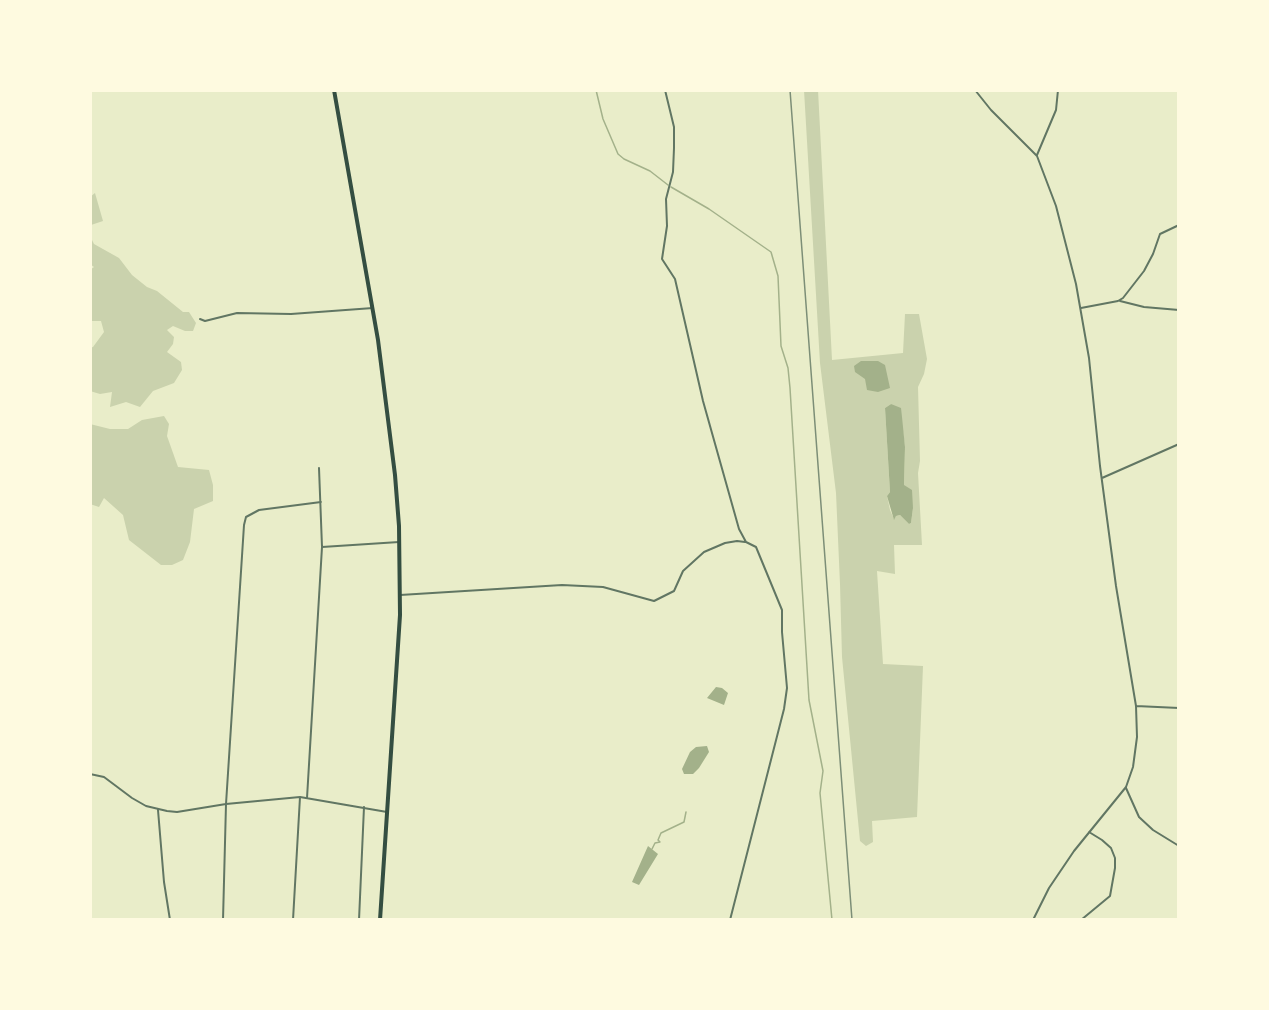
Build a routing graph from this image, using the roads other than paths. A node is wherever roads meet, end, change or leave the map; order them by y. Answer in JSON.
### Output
{"nodes":[{"id":1,"x":334,"y":90,"type":"edge"},
{"id":2,"x":665,"y":90,"type":"edge"},
{"id":3,"x":975,"y":90,"type":"edge"},
{"id":4,"x":1058,"y":90,"type":"edge"},
{"id":5,"x":1037,"y":156,"type":"junction"},
{"id":6,"x":1179,"y":225,"type":"edge"},
{"id":7,"x":1118,"y":301,"type":"junction"},
{"id":8,"x":373,"y":308,"type":"junction"},
{"id":9,"x":1081,"y":308,"type":"junction"},
{"id":10,"x":1179,"y":310,"type":"edge"},
{"id":11,"x":200,"y":319,"type":"dead end"},
{"id":12,"x":1179,"y":444,"type":"edge"},
{"id":13,"x":318,"y":468,"type":"dead end"},
{"id":14,"x":1101,"y":478,"type":"junction"},
{"id":15,"x":321,"y":502,"type":"junction"},
{"id":16,"x":399,"y":542,"type":"junction"},
{"id":17,"x":746,"y":542,"type":"junction"},
{"id":18,"x":322,"y":547,"type":"junction"},
{"id":19,"x":400,"y":595,"type":"junction"},
{"id":20,"x":1136,"y":706,"type":"junction"},
{"id":21,"x":1179,"y":708,"type":"edge"},
{"id":22,"x":90,"y":774,"type":"edge"},
{"id":23,"x":1125,"y":787,"type":"junction"},
{"id":24,"x":300,"y":797,"type":"junction"},
{"id":25,"x":307,"y":798,"type":"junction"},
{"id":26,"x":226,"y":804,"type":"junction"},
{"id":27,"x":364,"y":807,"type":"junction"},
{"id":28,"x":158,"y":809,"type":"junction"},
{"id":29,"x":387,"y":812,"type":"junction"},
{"id":30,"x":1089,"y":832,"type":"junction"},
{"id":31,"x":1179,"y":846,"type":"edge"},
{"id":32,"x":170,"y":920,"type":"edge"},
{"id":33,"x":223,"y":920,"type":"edge"},
{"id":34,"x":293,"y":920,"type":"edge"},
{"id":35,"x":359,"y":920,"type":"edge"},
{"id":36,"x":380,"y":920,"type":"edge"},
{"id":37,"x":730,"y":920,"type":"edge"},
{"id":38,"x":1033,"y":920,"type":"edge"},
{"id":39,"x":1081,"y":920,"type":"edge"}],
"edges":[{"from":1,"to":8,"type":"highway"},
{"from":2,"to":17,"type":"street"},
{"from":3,"to":5,"type":"street"},
{"from":4,"to":5,"type":"street"},
{"from":5,"to":9,"type":"street"},
{"from":6,"to":7,"type":"street"},
{"from":7,"to":9,"type":"street"},
{"from":7,"to":10,"type":"street"},
{"from":8,"to":11,"type":"street"},
{"from":8,"to":16,"type":"highway"},
{"from":9,"to":14,"type":"street"},
{"from":12,"to":14,"type":"street"},
{"from":13,"to":15,"type":"street"},
{"from":14,"to":20,"type":"street"},
{"from":15,"to":18,"type":"street"},
{"from":15,"to":26,"type":"street"},
{"from":16,"to":18,"type":"street"},
{"from":16,"to":19,"type":"highway"},
{"from":17,"to":19,"type":"street"},
{"from":17,"to":37,"type":"street"},
{"from":18,"to":25,"type":"street"},
{"from":19,"to":29,"type":"highway"},
{"from":20,"to":21,"type":"street"},
{"from":20,"to":23,"type":"street"},
{"from":22,"to":28,"type":"street"},
{"from":23,"to":30,"type":"street"},
{"from":23,"to":31,"type":"street"},
{"from":24,"to":25,"type":"street"},
{"from":24,"to":26,"type":"street"},
{"from":24,"to":34,"type":"street"},
{"from":25,"to":27,"type":"street"},
{"from":26,"to":28,"type":"street"},
{"from":26,"to":33,"type":"street"},
{"from":27,"to":29,"type":"street"},
{"from":27,"to":35,"type":"street"},
{"from":28,"to":32,"type":"street"},
{"from":29,"to":36,"type":"highway"},
{"from":30,"to":38,"type":"street"},
{"from":30,"to":39,"type":"street"}]}
